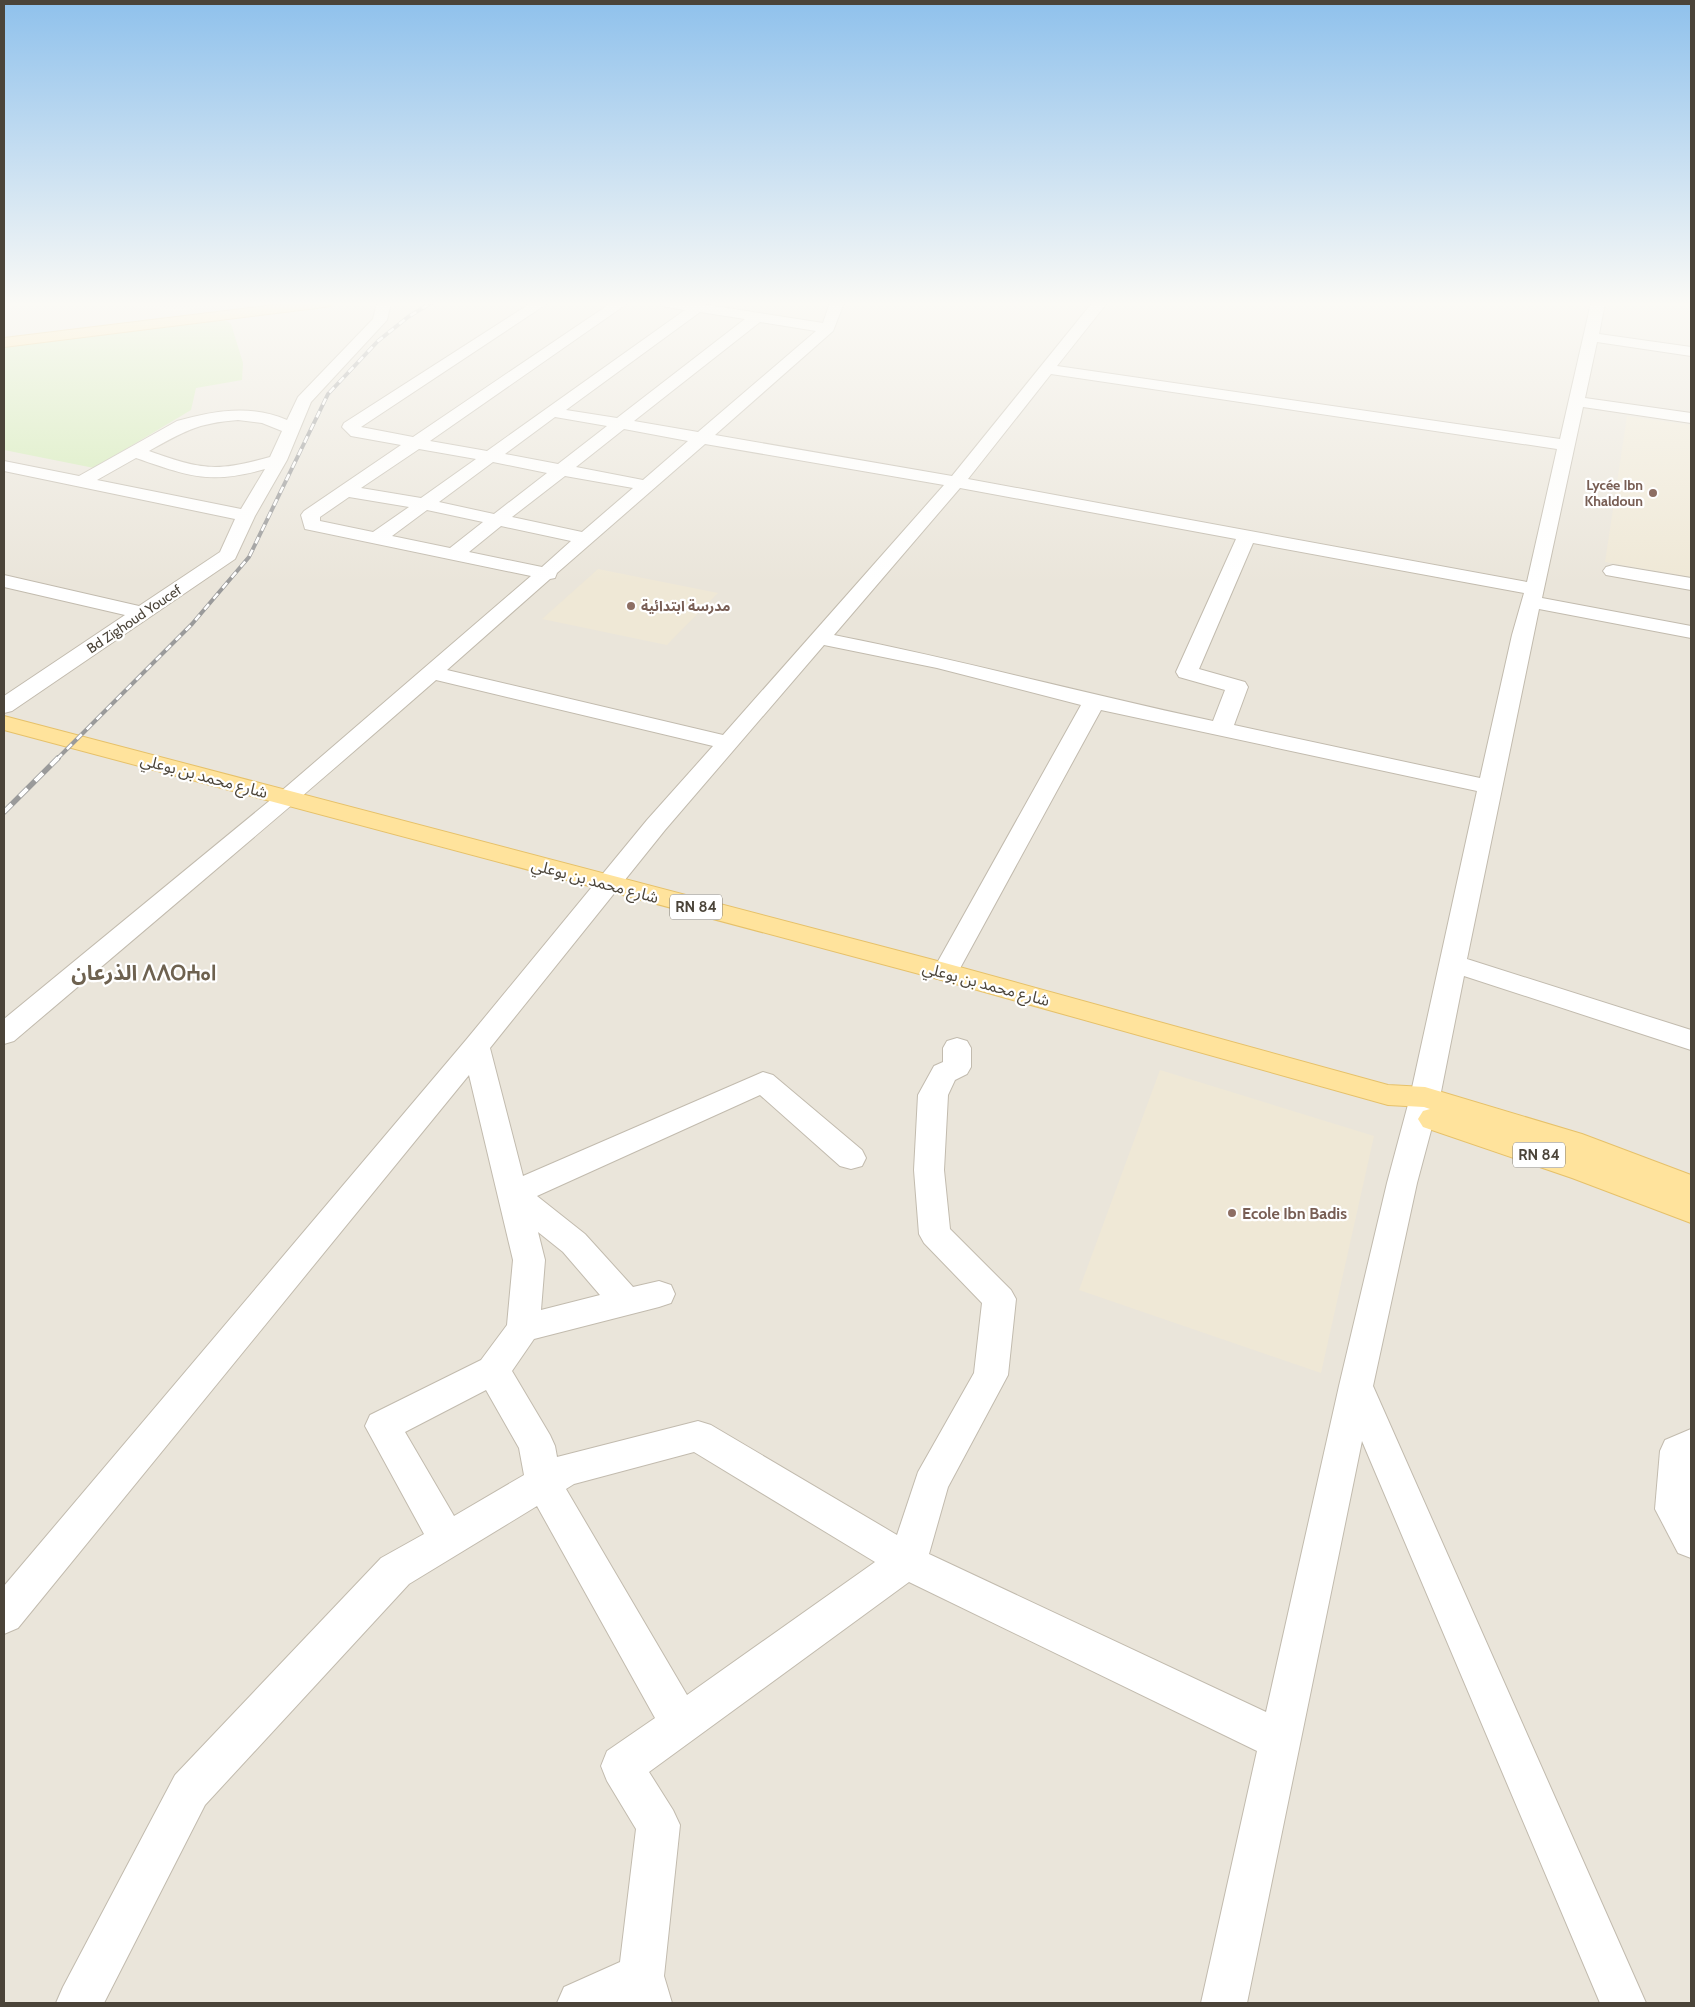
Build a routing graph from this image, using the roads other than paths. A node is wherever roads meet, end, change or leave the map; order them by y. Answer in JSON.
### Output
{"nodes":[{"id":1,"x":307,"y":397,"type":"edge"},
{"id":2,"x":397,"y":397,"type":"edge"},
{"id":3,"x":484,"y":397,"type":"edge"},
{"id":4,"x":573,"y":397,"type":"edge"},
{"id":5,"x":655,"y":397,"type":"edge"},
{"id":6,"x":748,"y":397,"type":"edge"},
{"id":7,"x":1025,"y":397,"type":"edge"},
{"id":8,"x":1236,"y":397,"type":"edge"},
{"id":9,"x":1577,"y":397,"type":"edge"},
{"id":10,"x":1576,"y":401,"type":"junction"},
{"id":11,"x":552,"y":412,"type":"junction"},
{"id":12,"x":1691,"y":418,"type":"edge"},
{"id":13,"x":620,"y":424,"type":"junction"},
{"id":14,"x":291,"y":429,"type":"junction"},
{"id":15,"x":700,"y":438,"type":"junction"},
{"id":16,"x":416,"y":443,"type":"junction"},
{"id":17,"x":1567,"y":445,"type":"junction"},
{"id":18,"x":134,"y":452,"type":"junction"},
{"id":19,"x":489,"y":458,"type":"junction"},
{"id":20,"x":278,"y":460,"type":"junction"},
{"id":21,"x":4,"y":466,"type":"edge"},
{"id":22,"x":560,"y":471,"type":"junction"},
{"id":23,"x":81,"y":482,"type":"junction"},
{"id":24,"x":956,"y":482,"type":"junction"},
{"id":25,"x":648,"y":486,"type":"junction"},
{"id":26,"x":346,"y":491,"type":"junction"},
{"id":27,"x":424,"y":504,"type":"junction"},
{"id":28,"x":246,"y":516,"type":"junction"},
{"id":29,"x":497,"y":520,"type":"junction"},
{"id":30,"x":1247,"y":536,"type":"junction"},
{"id":31,"x":377,"y":538,"type":"junction"},
{"id":32,"x":586,"y":539,"type":"junction"},
{"id":33,"x":454,"y":554,"type":"junction"},
{"id":34,"x":1613,"y":571,"type":"dead end"},
{"id":35,"x":548,"y":574,"type":"junction"},
{"id":36,"x":4,"y":581,"type":"edge"},
{"id":37,"x":1691,"y":584,"type":"edge"},
{"id":38,"x":1532,"y":596,"type":"junction"},
{"id":39,"x":142,"y":613,"type":"junction"},
{"id":40,"x":1691,"y":632,"type":"edge"},
{"id":41,"x":820,"y":638,"type":"junction"},
{"id":42,"x":433,"y":673,"type":"junction"},
{"id":43,"x":1094,"y":702,"type":"junction"},
{"id":44,"x":4,"y":706,"type":"edge"},
{"id":45,"x":4,"y":723,"type":"edge"},
{"id":46,"x":1221,"y":729,"type":"junction"},
{"id":47,"x":728,"y":743,"type":"junction"},
{"id":48,"x":1490,"y":787,"type":"junction"},
{"id":49,"x":288,"y":798,"type":"junction"},
{"id":50,"x":610,"y":885,"type":"junction"},
{"id":51,"x":1452,"y":963,"type":"junction"},
{"id":52,"x":945,"y":972,"type":"junction"},
{"id":53,"x":4,"y":1034,"type":"edge"},
{"id":54,"x":1691,"y":1040,"type":"edge"},
{"id":55,"x":476,"y":1047,"type":"junction"},
{"id":56,"x":957,"y":1048,"type":"dead end"},
{"id":57,"x":1423,"y":1105,"type":"junction"},
{"id":58,"x":851,"y":1158,"type":"dead end"},
{"id":59,"x":1691,"y":1187,"type":"edge"},
{"id":60,"x":512,"y":1194,"type":"junction"},
{"id":61,"x":1691,"y":1211,"type":"edge"},
{"id":62,"x":659,"y":1294,"type":"dead end"},
{"id":63,"x":626,"y":1302,"type":"junction"},
{"id":64,"x":523,"y":1328,"type":"junction"},
{"id":65,"x":493,"y":1370,"type":"junction"},
{"id":66,"x":1356,"y":1386,"type":"junction"},
{"id":67,"x":1691,"y":1445,"type":"edge"},
{"id":68,"x":544,"y":1483,"type":"junction"},
{"id":69,"x":447,"y":1540,"type":"junction"},
{"id":70,"x":1691,"y":1541,"type":"edge"},
{"id":71,"x":908,"y":1560,"type":"junction"},
{"id":72,"x":4,"y":1615,"type":"edge"},
{"id":73,"x":681,"y":1724,"type":"junction"},
{"id":74,"x":1280,"y":1741,"type":"junction"},
{"id":75,"x":645,"y":1989,"type":"edge"},
{"id":76,"x":79,"y":2003,"type":"edge"},
{"id":77,"x":580,"y":2003,"type":"edge"},
{"id":78,"x":1224,"y":2003,"type":"edge"},
{"id":79,"x":1623,"y":2003,"type":"edge"}],
"edges":[{"from":1,"to":14,"type":"street","name":"Bd Zighoud Youcef"},
{"from":2,"to":16,"type":"street"},
{"from":3,"to":16,"type":"street"},
{"from":4,"to":11,"type":"street"},
{"from":5,"to":13,"type":"street"},
{"from":6,"to":15,"type":"street"},
{"from":7,"to":24,"type":"street"},
{"from":8,"to":17,"type":"street"},
{"from":9,"to":10,"type":"street"},
{"from":10,"to":12,"type":"street"},
{"from":10,"to":17,"type":"street"},
{"from":11,"to":13,"type":"street"},
{"from":11,"to":19,"type":"street"},
{"from":13,"to":15,"type":"street"},
{"from":13,"to":22,"type":"street"},
{"from":14,"to":18,"type":"street"},
{"from":14,"to":20,"type":"street","name":"Bd Zighoud Youcef"},
{"from":15,"to":24,"type":"street"},
{"from":15,"to":25,"type":"street"},
{"from":16,"to":19,"type":"street"},
{"from":16,"to":26,"type":"street"},
{"from":17,"to":38,"type":"street"},
{"from":18,"to":20,"type":"street"},
{"from":18,"to":23,"type":"street"},
{"from":19,"to":22,"type":"street"},
{"from":19,"to":27,"type":"street"},
{"from":20,"to":28,"type":"street","name":"Bd Zighoud Youcef"},
{"from":21,"to":23,"type":"street"},
{"from":22,"to":25,"type":"street"},
{"from":22,"to":29,"type":"street"},
{"from":23,"to":28,"type":"street"},
{"from":24,"to":30,"type":"street"},
{"from":24,"to":41,"type":"street"},
{"from":25,"to":32,"type":"street"},
{"from":26,"to":27,"type":"street"},
{"from":26,"to":31,"type":"street"},
{"from":27,"to":29,"type":"street"},
{"from":27,"to":31,"type":"street"},
{"from":28,"to":39,"type":"street","name":"Bd Zighoud Youcef"},
{"from":29,"to":32,"type":"street"},
{"from":29,"to":33,"type":"street"},
{"from":30,"to":38,"type":"street"},
{"from":30,"to":46,"type":"street"},
{"from":31,"to":33,"type":"street"},
{"from":32,"to":35,"type":"street"},
{"from":33,"to":35,"type":"street"},
{"from":34,"to":37,"type":"street"},
{"from":35,"to":42,"type":"street"},
{"from":36,"to":39,"type":"street"},
{"from":38,"to":40,"type":"street"},
{"from":38,"to":48,"type":"street"},
{"from":39,"to":44,"type":"street","name":"Bd Zighoud Youcef"},
{"from":41,"to":43,"type":"street"},
{"from":41,"to":47,"type":"street"},
{"from":42,"to":47,"type":"street"},
{"from":42,"to":49,"type":"street"},
{"from":43,"to":46,"type":"street"},
{"from":43,"to":52,"type":"street"},
{"from":45,"to":49,"type":"main road","name":"شارع محمد بن بوعلي","number":"RN 84"},
{"from":46,"to":48,"type":"street"},
{"from":47,"to":50,"type":"street"},
{"from":48,"to":51,"type":"street"},
{"from":49,"to":50,"type":"main road","name":"شارع محمد بن بوعلي","number":"RN 84"},
{"from":49,"to":53,"type":"street"},
{"from":50,"to":52,"type":"main road","name":"شارع محمد بن بوعلي","number":"RN 84"},
{"from":50,"to":55,"type":"street"},
{"from":51,"to":54,"type":"street"},
{"from":51,"to":57,"type":"street"},
{"from":52,"to":57,"type":"main road","name":"شارع محمد بن بوعلي","number":"RN 84"},
{"from":55,"to":60,"type":"street"},
{"from":55,"to":72,"type":"street"},
{"from":56,"to":71,"type":"street"},
{"from":57,"to":59,"type":"main road","number":"RN 84"},
{"from":57,"to":61,"type":"main road","number":"RN 84"},
{"from":57,"to":66,"type":"street"},
{"from":58,"to":60,"type":"street"},
{"from":60,"to":63,"type":"street"},
{"from":60,"to":64,"type":"street"},
{"from":62,"to":63,"type":"street"},
{"from":63,"to":64,"type":"street"},
{"from":64,"to":65,"type":"street"},
{"from":65,"to":68,"type":"street"},
{"from":65,"to":69,"type":"street"},
{"from":66,"to":74,"type":"street"},
{"from":66,"to":79,"type":"street"},
{"from":67,"to":70,"type":"street"},
{"from":68,"to":69,"type":"street"},
{"from":68,"to":71,"type":"street"},
{"from":68,"to":73,"type":"street"},
{"from":69,"to":76,"type":"street"},
{"from":71,"to":73,"type":"street"},
{"from":71,"to":74,"type":"street"},
{"from":73,"to":75,"type":"street"},
{"from":74,"to":78,"type":"street"},
{"from":75,"to":77,"type":"street"}]}
